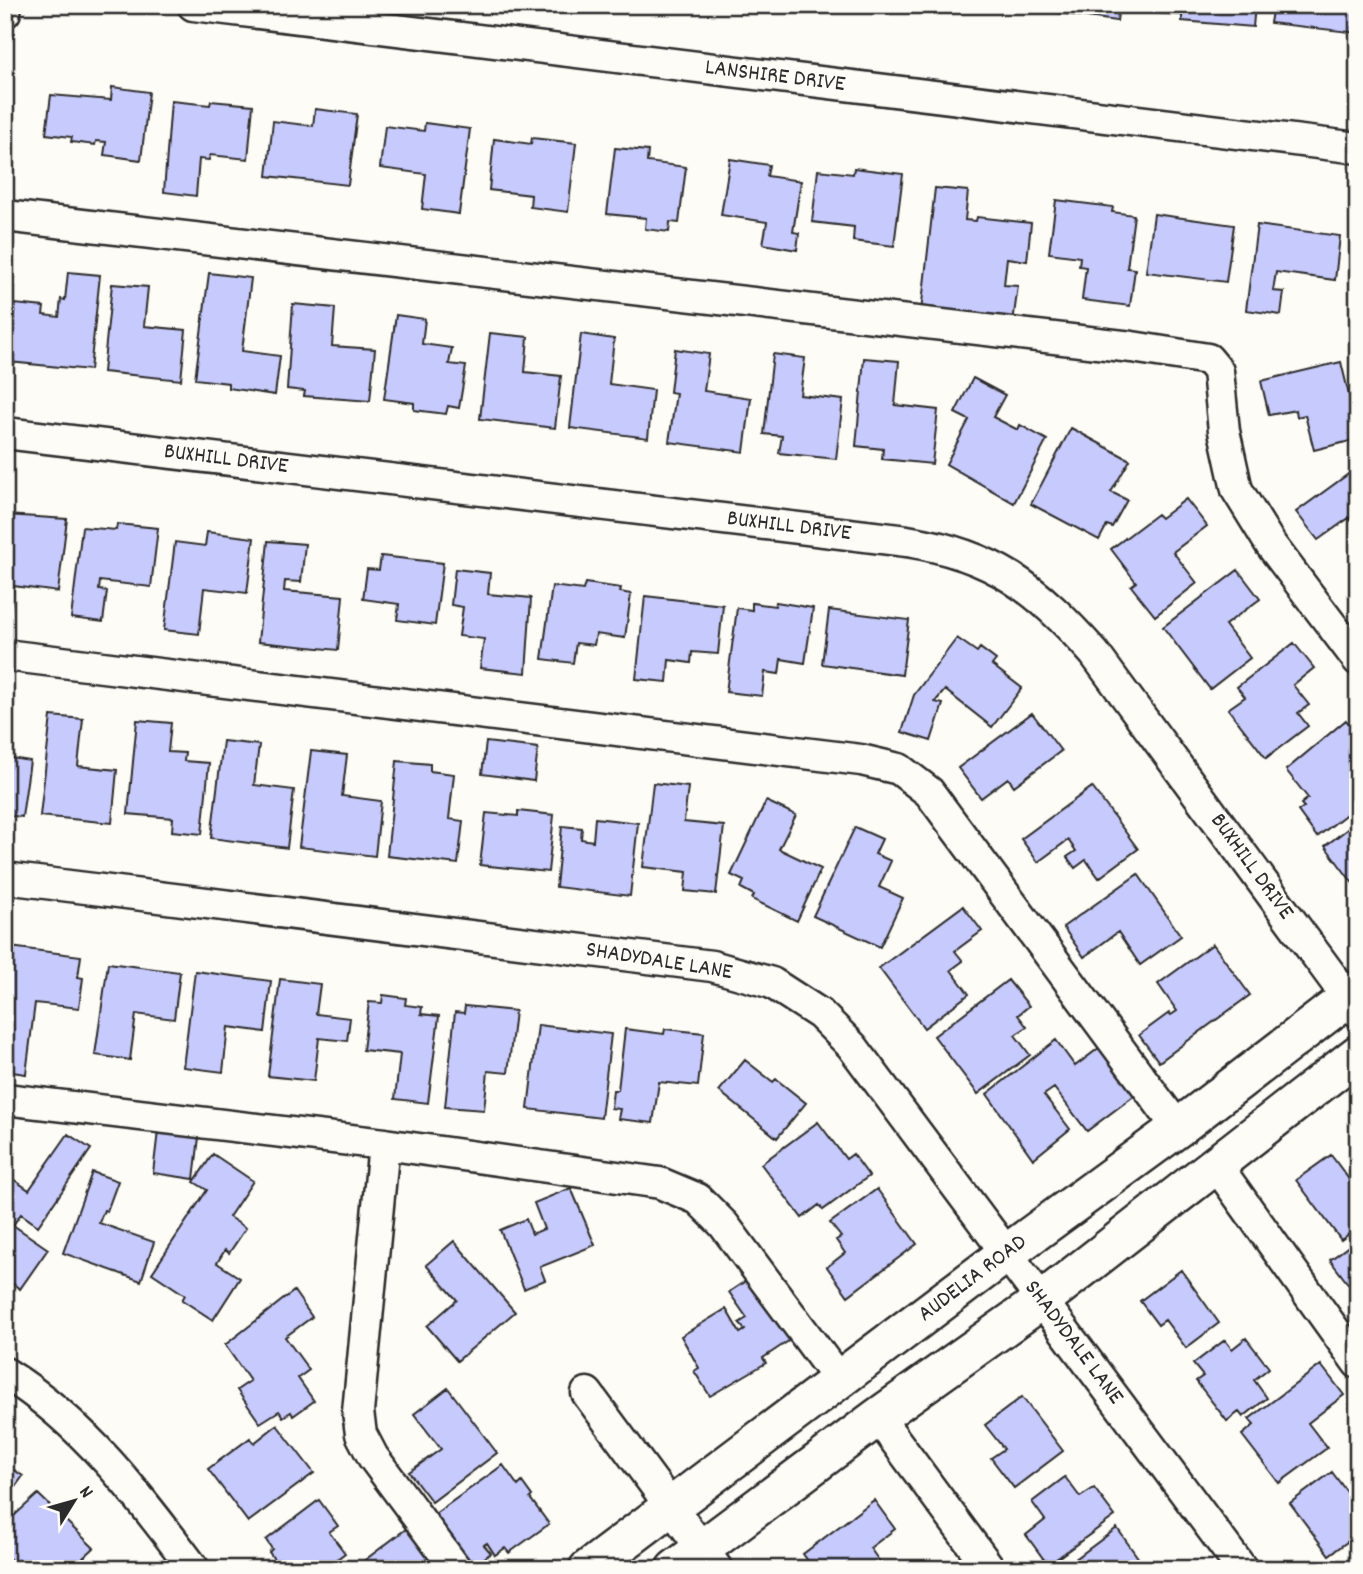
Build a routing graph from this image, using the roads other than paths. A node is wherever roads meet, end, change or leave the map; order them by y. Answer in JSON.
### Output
{"nodes":[{"id":1,"x":6,"y":5,"type":"edge"},
{"id":2,"x":193,"y":5,"type":"edge"},
{"id":3,"x":5,"y":12,"type":"edge"},
{"id":4,"x":1358,"y":148,"type":"edge"},
{"id":5,"x":5,"y":216,"type":"edge"},
{"id":6,"x":5,"y":433,"type":"edge"},
{"id":7,"x":5,"y":655,"type":"edge"},
{"id":8,"x":1358,"y":660,"type":"edge"},
{"id":9,"x":5,"y":878,"type":"edge"},
{"id":10,"x":1354,"y":1000,"type":"edge"},
{"id":11,"x":1358,"y":1054,"type":"edge"},
{"id":12,"x":5,"y":1098,"type":"edge"},
{"id":13,"x":1178,"y":1128,"type":"junction"},
{"id":14,"x":384,"y":1144,"type":"junction"},
{"id":15,"x":1217,"y":1166,"type":"junction"},
{"id":16,"x":1007,"y":1253,"type":"junction"},
{"id":17,"x":1041,"y":1301,"type":"junction"},
{"id":18,"x":1358,"y":1363,"type":"edge"},
{"id":19,"x":5,"y":1373,"type":"edge"},
{"id":20,"x":839,"y":1380,"type":"junction"},
{"id":21,"x":587,"y":1392,"type":"dead end"},
{"id":22,"x":878,"y":1418,"type":"junction"},
{"id":23,"x":671,"y":1506,"type":"junction"},
{"id":24,"x":698,"y":1562,"type":"edge"},
{"id":25,"x":194,"y":1569,"type":"edge"},
{"id":26,"x":456,"y":1569,"type":"edge"},
{"id":27,"x":588,"y":1569,"type":"edge"},
{"id":28,"x":990,"y":1569,"type":"edge"},
{"id":29,"x":1242,"y":1569,"type":"edge"}],
"edges":[{"from":1,"to":3,"type":"street"},
{"from":2,"to":4,"type":"street","name":"LANSHIRE DRIVE"},
{"from":5,"to":8,"type":"street"},
{"from":6,"to":10,"type":"street","name":"BUXHILL DRIVE"},
{"from":7,"to":13,"type":"street"},
{"from":9,"to":16,"type":"street","name":"SHADYDALE LANE"},
{"from":10,"to":13,"type":"main road","name":"AUDELIA ROAD"},
{"from":11,"to":15,"type":"main road"},
{"from":12,"to":14,"type":"street"},
{"from":13,"to":16,"type":"main road","name":"AUDELIA ROAD"},
{"from":14,"to":20,"type":"street"},
{"from":14,"to":26,"type":"street"},
{"from":15,"to":17,"type":"main road"},
{"from":15,"to":18,"type":"street"},
{"from":16,"to":17,"type":"street","name":"SHADYDALE LANE"},
{"from":16,"to":20,"type":"main road","name":"AUDELIA ROAD"},
{"from":17,"to":22,"type":"main road"},
{"from":17,"to":29,"type":"street","name":"SHADYDALE LANE"},
{"from":19,"to":25,"type":"street"},
{"from":20,"to":23,"type":"main road","name":"AUDELIA ROAD"},
{"from":21,"to":23,"type":"street"},
{"from":22,"to":24,"type":"main road"},
{"from":22,"to":28,"type":"street"},
{"from":23,"to":24,"type":"street"},
{"from":23,"to":27,"type":"main road","name":"AUDELIA ROAD"}]}
